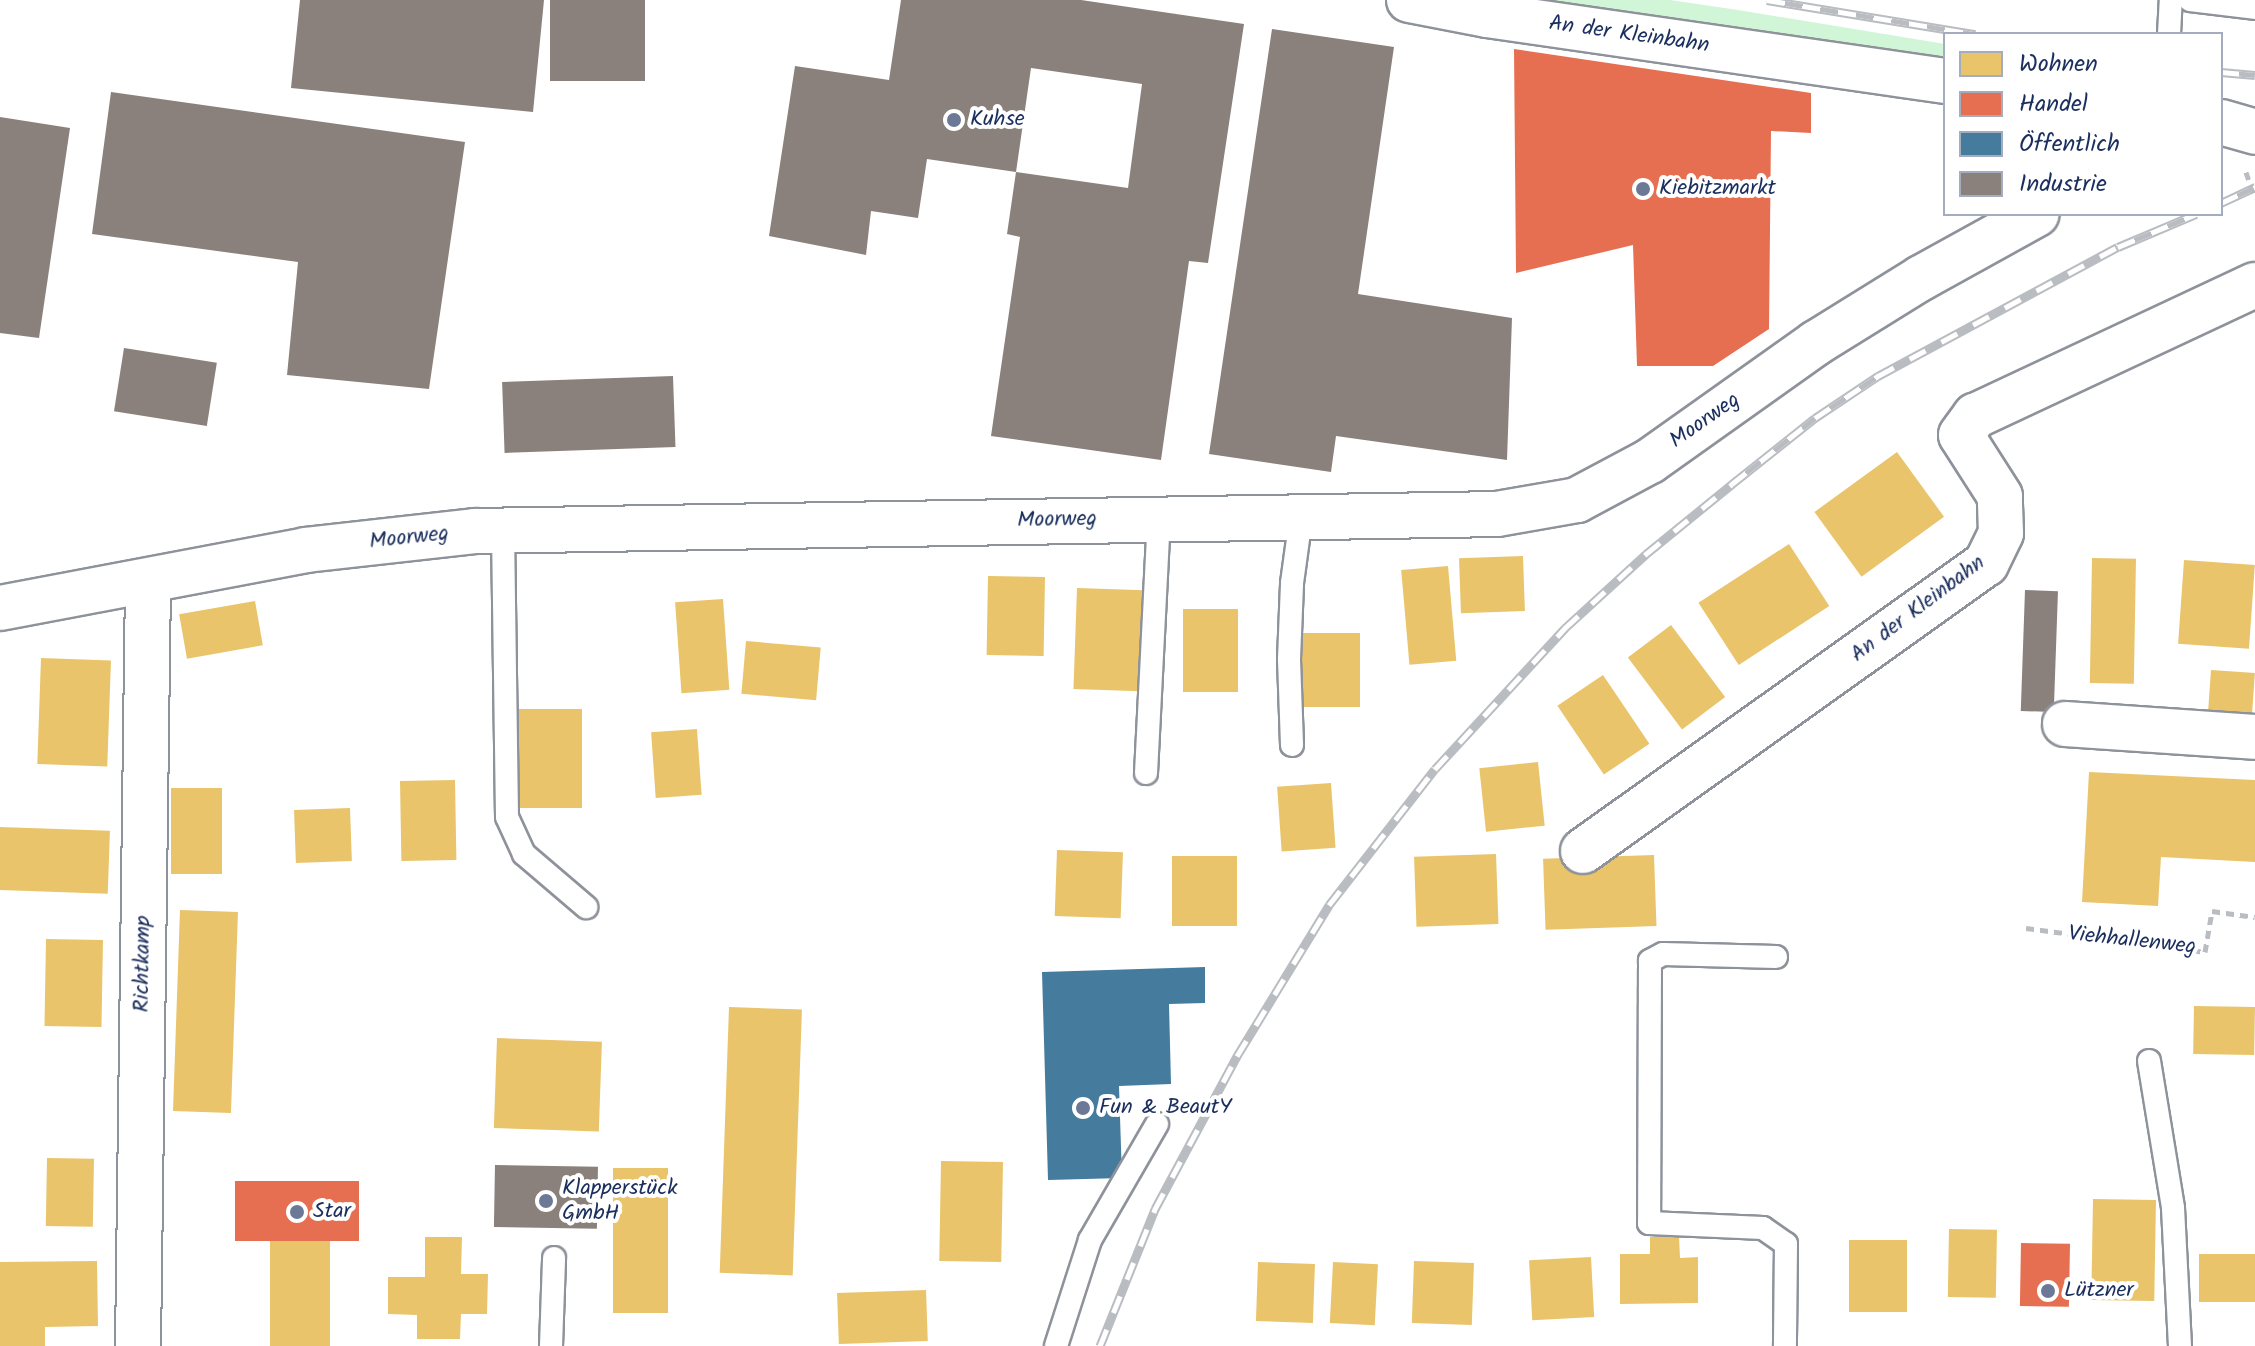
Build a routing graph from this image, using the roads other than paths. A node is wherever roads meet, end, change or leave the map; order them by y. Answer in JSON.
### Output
{"nodes":[{"id":1,"x":1409,"y":0,"type":"edge"},
{"id":2,"x":2171,"y":0,"type":"edge"},
{"id":3,"x":2190,"y":0,"type":"edge"},
{"id":4,"x":2255,"y":8,"type":"edge"},
{"id":5,"x":2169,"y":32,"type":"edge"},
{"id":6,"x":1943,"y":81,"type":"edge"},
{"id":7,"x":2223,"y":123,"type":"edge"},
{"id":8,"x":2255,"y":132,"type":"edge"},
{"id":9,"x":2033,"y":216,"type":"edge"},
{"id":10,"x":2255,"y":285,"type":"edge"},
{"id":11,"x":1301,"y":517,"type":"junction"},
{"id":12,"x":1159,"y":518,"type":"junction"},
{"id":13,"x":503,"y":530,"type":"junction"},
{"id":14,"x":148,"y":581,"type":"junction"},
{"id":15,"x":0,"y":608,"type":"edge"},
{"id":16,"x":2065,"y":724,"type":"dead end"},
{"id":17,"x":2255,"y":737,"type":"edge"},
{"id":18,"x":1292,"y":745,"type":"dead end"},
{"id":19,"x":1146,"y":773,"type":"dead end"},
{"id":20,"x":1583,"y":851,"type":"dead end"},
{"id":21,"x":586,"y":907,"type":"dead end"},
{"id":22,"x":1776,"y":957,"type":"dead end"},
{"id":23,"x":2149,"y":1061,"type":"dead end"},
{"id":24,"x":1157,"y":1124,"type":"dead end"},
{"id":25,"x":554,"y":1258,"type":"dead end"},
{"id":26,"x":138,"y":1346,"type":"edge"},
{"id":27,"x":551,"y":1346,"type":"edge"},
{"id":28,"x":1056,"y":1346,"type":"edge"},
{"id":29,"x":1785,"y":1346,"type":"edge"},
{"id":30,"x":2180,"y":1346,"type":"edge"}],
"edges":[{"from":1,"to":6,"type":"street","name":"An der Kleinbahn"},
{"from":2,"to":5,"type":"lane"},
{"from":3,"to":4,"type":"lane"},
{"from":7,"to":8,"type":"street"},
{"from":9,"to":11,"type":"street","name":"Moorweg"},
{"from":10,"to":20,"type":"street","name":"An der Kleinbahn"},
{"from":11,"to":12,"type":"street","name":"Moorweg"},
{"from":11,"to":18,"type":"lane"},
{"from":12,"to":13,"type":"street","name":"Moorweg"},
{"from":12,"to":19,"type":"lane"},
{"from":13,"to":14,"type":"street","name":"Moorweg"},
{"from":13,"to":21,"type":"lane"},
{"from":14,"to":15,"type":"street","name":"Moorweg"},
{"from":14,"to":26,"type":"street","name":"Richtkamp"},
{"from":16,"to":17,"type":"street"},
{"from":22,"to":29,"type":"lane"},
{"from":23,"to":30,"type":"lane"},
{"from":24,"to":28,"type":"lane"},
{"from":25,"to":27,"type":"lane"}]}
